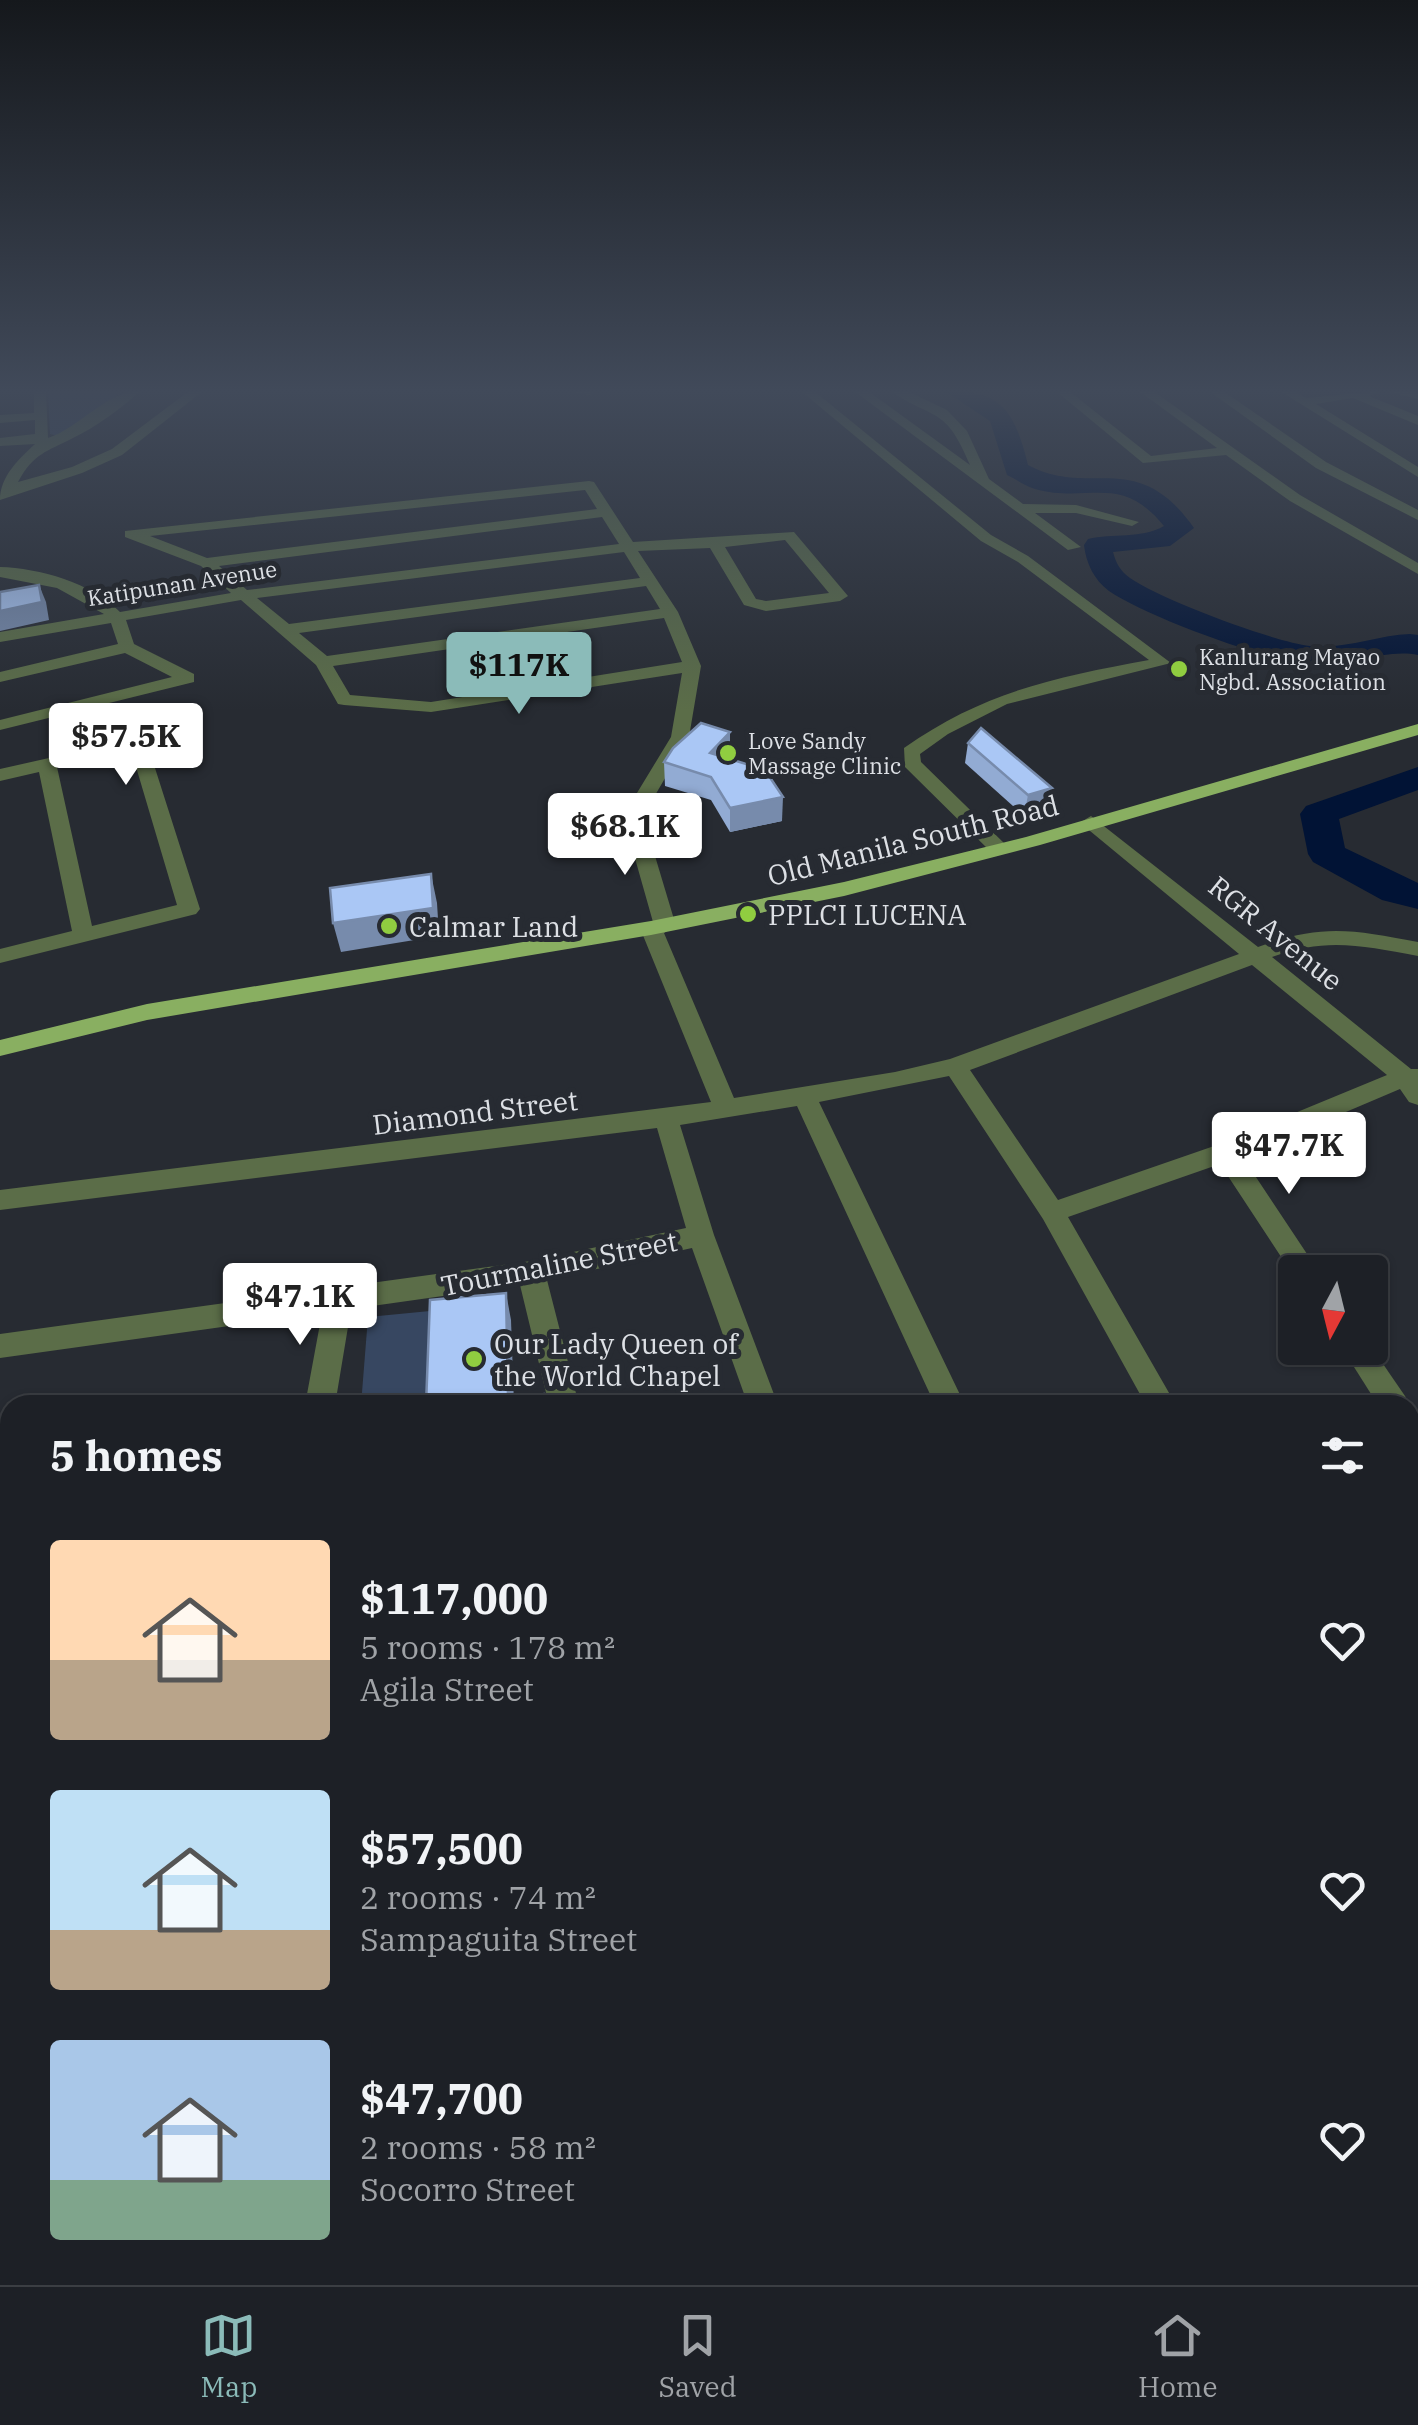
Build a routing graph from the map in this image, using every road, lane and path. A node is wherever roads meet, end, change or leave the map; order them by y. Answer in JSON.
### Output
{"nodes":[{"id":1,"x":471,"y":498,"type":"edge"},
{"id":2,"x":596,"y":498,"type":"edge"},
{"id":3,"x":939,"y":498,"type":"edge"},
{"id":4,"x":1003,"y":498,"type":"edge"},
{"id":5,"x":1294,"y":498,"type":"edge"},
{"id":6,"x":1383,"y":498,"type":"edge"},
{"id":7,"x":1016,"y":508,"type":"junction"},
{"id":8,"x":604,"y":512,"type":"junction"},
{"id":9,"x":1418,"y":516,"type":"edge"},
{"id":10,"x":1132,"y":522,"type":"dead end"},
{"id":11,"x":716,"y":544,"type":"junction"},
{"id":12,"x":630,"y":547,"type":"junction"},
{"id":13,"x":1040,"y":555,"type":"junction"},
{"id":14,"x":206,"y":563,"type":"junction"},
{"id":15,"x":1418,"y":569,"type":"edge"},
{"id":16,"x":0,"y":572,"type":"edge"},
{"id":17,"x":650,"y":581,"type":"junction"},
{"id":18,"x":245,"y":595,"type":"junction"},
{"id":19,"x":670,"y":612,"type":"junction"},
{"id":20,"x":115,"y":615,"type":"junction"},
{"id":21,"x":284,"y":630,"type":"junction"},
{"id":22,"x":0,"y":637,"type":"edge"},
{"id":23,"x":127,"y":647,"type":"junction"},
{"id":24,"x":322,"y":662,"type":"junction"},
{"id":25,"x":692,"y":666,"type":"junction"},
{"id":26,"x":0,"y":677,"type":"edge"},
{"id":27,"x":0,"y":725,"type":"edge"},
{"id":28,"x":1418,"y":729,"type":"edge"},
{"id":29,"x":47,"y":764,"type":"junction"},
{"id":30,"x":0,"y":775,"type":"edge"},
{"id":31,"x":1091,"y":822,"type":"junction"},
{"id":32,"x":999,"y":850,"type":"junction"},
{"id":33,"x":658,"y":927,"type":"junction"},
{"id":34,"x":83,"y":933,"type":"junction"},
{"id":35,"x":1418,"y":948,"type":"edge"},
{"id":36,"x":1256,"y":954,"type":"junction"},
{"id":37,"x":0,"y":956,"type":"edge"},
{"id":38,"x":0,"y":1048,"type":"edge"},
{"id":39,"x":955,"y":1066,"type":"junction"},
{"id":40,"x":1414,"y":1084,"type":"edge"},
{"id":41,"x":804,"y":1095,"type":"junction"},
{"id":42,"x":726,"y":1109,"type":"junction"},
{"id":43,"x":666,"y":1118,"type":"junction"},
{"id":44,"x":1226,"y":1152,"type":"junction"},
{"id":45,"x":0,"y":1200,"type":"edge"},
{"id":46,"x":1052,"y":1212,"type":"junction"},
{"id":47,"x":701,"y":1235,"type":"junction"},
{"id":48,"x":1295,"y":1255,"type":"edge"},
{"id":49,"x":531,"y":1272,"type":"junction"},
{"id":50,"x":338,"y":1302,"type":"junction"},
{"id":51,"x":0,"y":1346,"type":"edge"},
{"id":52,"x":1367,"y":1365,"type":"edge"},
{"id":53,"x":322,"y":1395,"type":"edge"},
{"id":54,"x":562,"y":1395,"type":"edge"},
{"id":55,"x":759,"y":1395,"type":"edge"},
{"id":56,"x":945,"y":1395,"type":"edge"},
{"id":57,"x":1154,"y":1395,"type":"edge"},
{"id":58,"x":1387,"y":1395,"type":"edge"}],
"edges":[{"from":1,"to":14,"type":"street"},
{"from":2,"to":8,"type":"street"},
{"from":3,"to":13,"type":"street"},
{"from":4,"to":7,"type":"street"},
{"from":5,"to":15,"type":"street"},
{"from":6,"to":9,"type":"street"},
{"from":7,"to":10,"type":"street"},
{"from":7,"to":13,"type":"street"},
{"from":8,"to":12,"type":"street"},
{"from":8,"to":14,"type":"street"},
{"from":11,"to":11,"type":"street","name":"Katipunan Avenue"},
{"from":11,"to":12,"type":"street","name":"Katipunan Avenue"},
{"from":12,"to":17,"type":"street"},
{"from":12,"to":18,"type":"street","name":"Katipunan Avenue"},
{"from":13,"to":32,"type":"street"},
{"from":14,"to":18,"type":"street"},
{"from":16,"to":20,"type":"street"},
{"from":17,"to":19,"type":"street"},
{"from":17,"to":21,"type":"street"},
{"from":18,"to":20,"type":"street","name":"Katipunan Avenue"},
{"from":18,"to":21,"type":"street"},
{"from":19,"to":24,"type":"street"},
{"from":19,"to":25,"type":"street"},
{"from":20,"to":22,"type":"street","name":"Katipunan Avenue"},
{"from":20,"to":23,"type":"street"},
{"from":21,"to":24,"type":"street"},
{"from":23,"to":26,"type":"street"},
{"from":23,"to":27,"type":"street"},
{"from":24,"to":25,"type":"street"},
{"from":25,"to":33,"type":"street"},
{"from":28,"to":31,"type":"main road","name":"Old Manila South Road"},
{"from":29,"to":30,"type":"street"},
{"from":29,"to":34,"type":"street"},
{"from":29,"to":34,"type":"street"},
{"from":31,"to":32,"type":"main road","name":"Old Manila South Road"},
{"from":31,"to":36,"type":"street","name":"RGR Avenue"},
{"from":32,"to":33,"type":"main road","name":"Old Manila South Road"},
{"from":33,"to":38,"type":"main road","name":"Old Manila South Road"},
{"from":33,"to":42,"type":"street"},
{"from":34,"to":37,"type":"street"},
{"from":35,"to":36,"type":"street","name":"Diamond Street"},
{"from":36,"to":39,"type":"street","name":"Diamond Street"},
{"from":36,"to":40,"type":"street","name":"RGR Avenue"},
{"from":39,"to":41,"type":"street","name":"Diamond Street"},
{"from":39,"to":46,"type":"street"},
{"from":40,"to":44,"type":"street"},
{"from":41,"to":42,"type":"street","name":"Diamond Street"},
{"from":41,"to":56,"type":"street"},
{"from":42,"to":43,"type":"street","name":"Diamond Street"},
{"from":43,"to":45,"type":"street","name":"Diamond Street"},
{"from":43,"to":47,"type":"street"},
{"from":44,"to":46,"type":"street"},
{"from":44,"to":48,"type":"street"},
{"from":46,"to":57,"type":"street"},
{"from":47,"to":49,"type":"street","name":"Tourmaline Street"},
{"from":47,"to":55,"type":"street"},
{"from":49,"to":50,"type":"street","name":"Tourmaline Street"},
{"from":49,"to":54,"type":"street"},
{"from":50,"to":51,"type":"street","name":"Tourmaline Street"},
{"from":50,"to":53,"type":"street"},
{"from":52,"to":58,"type":"street"}]}
